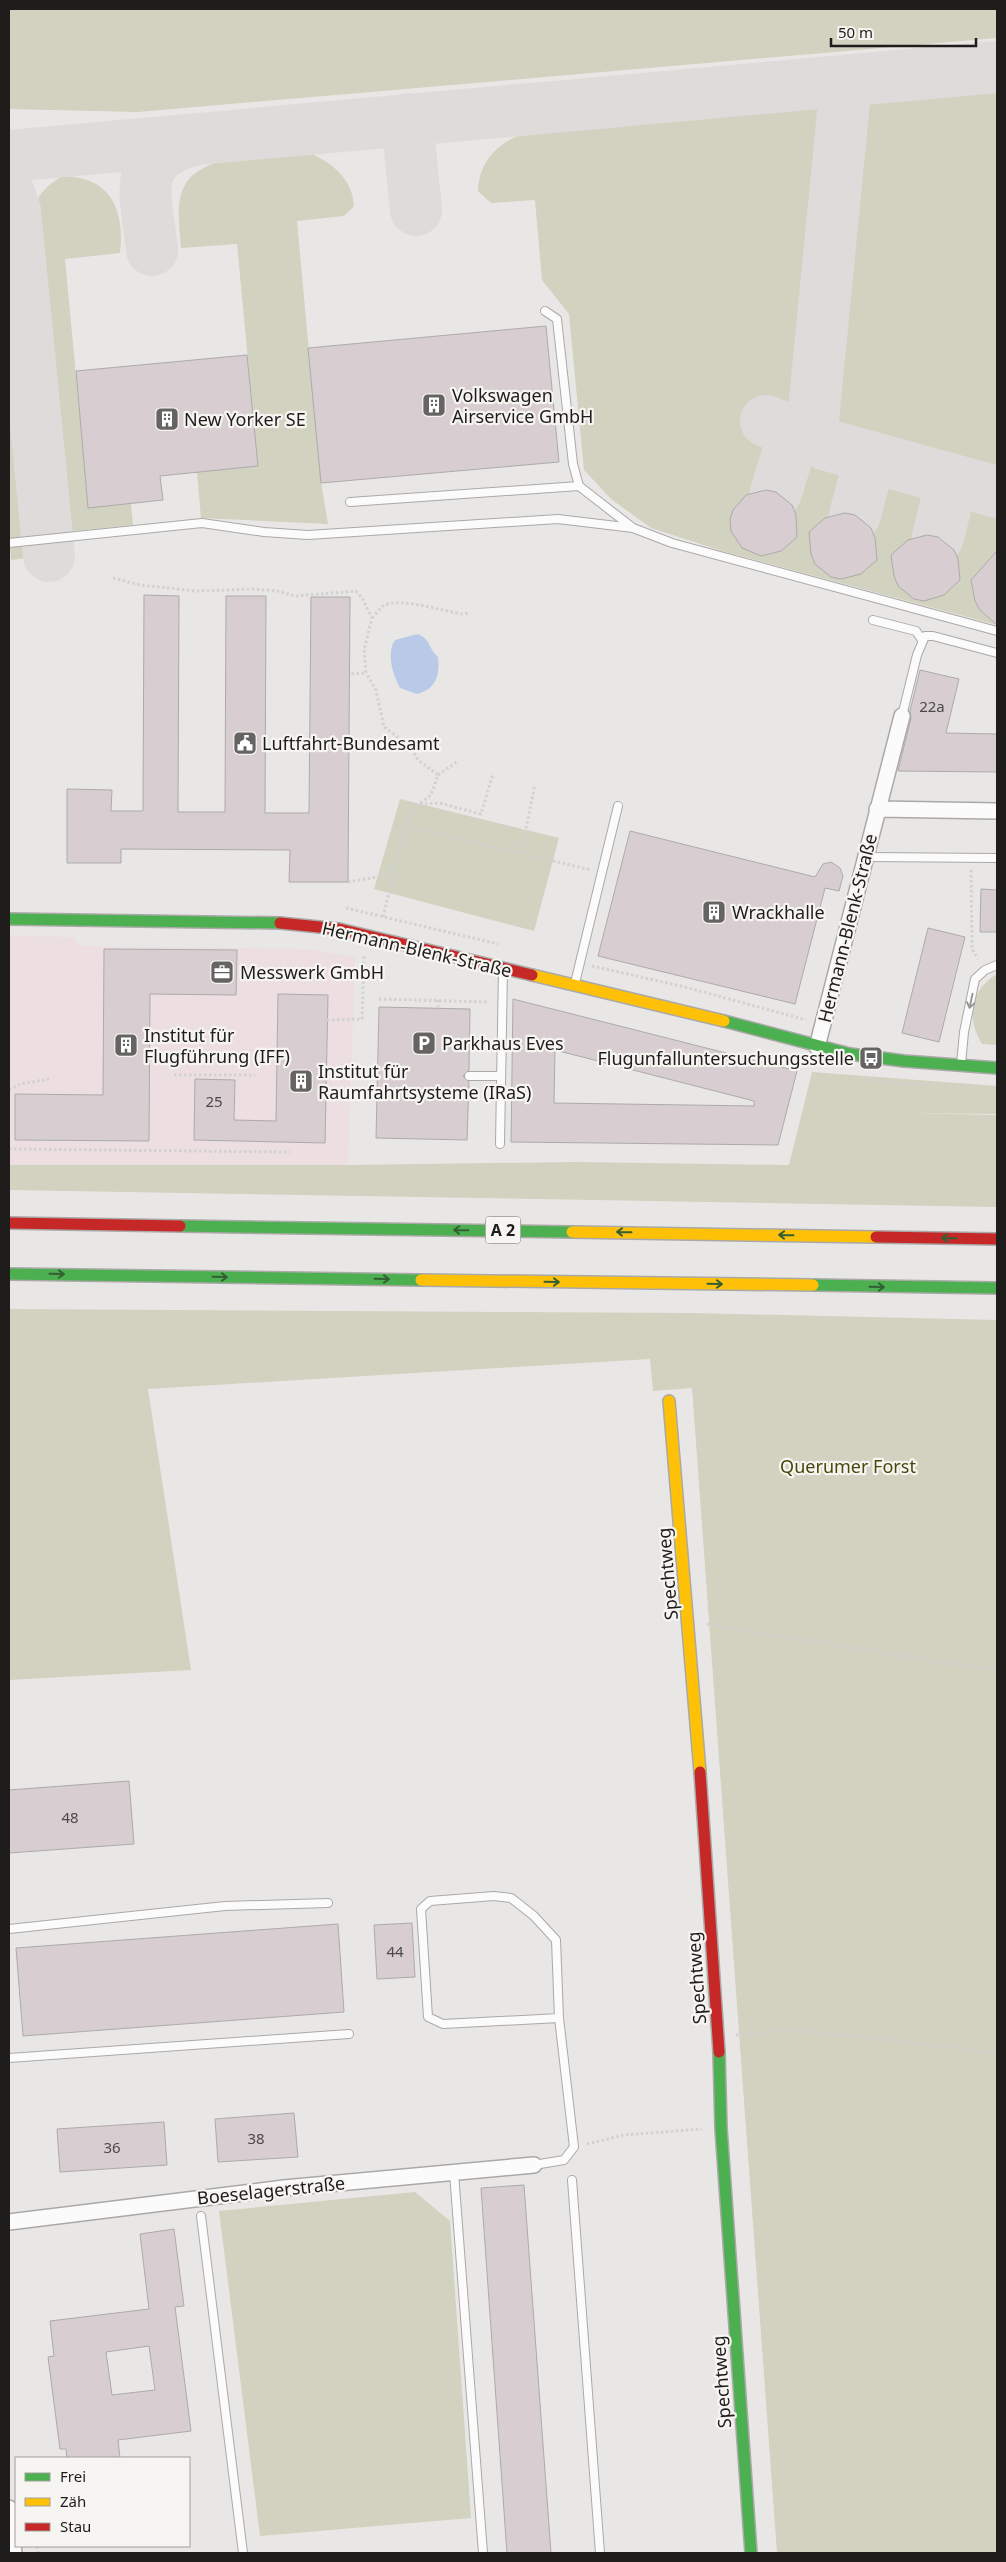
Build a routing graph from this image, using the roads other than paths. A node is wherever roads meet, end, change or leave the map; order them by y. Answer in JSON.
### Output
{"nodes":[{"id":1,"x":545,"y":311,"type":"dead end"},
{"id":2,"x":579,"y":486,"type":"junction"},
{"id":3,"x":350,"y":502,"type":"dead end"},
{"id":4,"x":632,"y":528,"type":"junction"},
{"id":5,"x":9,"y":543,"type":"edge"},
{"id":6,"x":874,"y":620,"type":"dead end"},
{"id":7,"x":997,"y":631,"type":"edge"},
{"id":8,"x":922,"y":640,"type":"junction"},
{"id":9,"x":997,"y":653,"type":"edge"},
{"id":10,"x":902,"y":716,"type":"joint"},
{"id":11,"x":618,"y":806,"type":"dead end"},
{"id":12,"x":877,"y":809,"type":"junction"},
{"id":13,"x":997,"y":811,"type":"edge"},
{"id":14,"x":866,"y":857,"type":"junction"},
{"id":15,"x":997,"y":858,"type":"edge"},
{"id":16,"x":9,"y":919,"type":"edge"},
{"id":17,"x":997,"y":964,"type":"edge"},
{"id":18,"x":503,"y":967,"type":"junction"},
{"id":19,"x":574,"y":985,"type":"junction"},
{"id":20,"x":817,"y":1047,"type":"junction"},
{"id":21,"x":961,"y":1066,"type":"junction"},
{"id":22,"x":997,"y":1068,"type":"edge"},
{"id":23,"x":469,"y":1076,"type":"dead end"},
{"id":24,"x":501,"y":1076,"type":"junction"},
{"id":25,"x":500,"y":1144,"type":"dead end"},
{"id":26,"x":9,"y":1223,"type":"edge"},
{"id":27,"x":997,"y":1239,"type":"edge"},
{"id":28,"x":9,"y":1274,"type":"edge"},
{"id":29,"x":997,"y":1288,"type":"edge"},
{"id":30,"x":669,"y":1401,"type":"dead end"},
{"id":31,"x":328,"y":1903,"type":"dead end"},
{"id":32,"x":9,"y":1929,"type":"edge"},
{"id":33,"x":560,"y":2018,"type":"junction"},
{"id":34,"x":349,"y":2034,"type":"dead end"},
{"id":35,"x":9,"y":2058,"type":"edge"},
{"id":36,"x":534,"y":2165,"type":"joint"},
{"id":37,"x":454,"y":2173,"type":"junction"},
{"id":38,"x":572,"y":2180,"type":"dead end"},
{"id":39,"x":201,"y":2216,"type":"dead end"},
{"id":40,"x":9,"y":2222,"type":"edge"},
{"id":41,"x":9,"y":2508,"type":"edge"},
{"id":42,"x":14,"y":2553,"type":"edge"},
{"id":43,"x":243,"y":2553,"type":"edge"},
{"id":44,"x":483,"y":2553,"type":"edge"},
{"id":45,"x":600,"y":2553,"type":"edge"},
{"id":46,"x":751,"y":2553,"type":"edge"}],
"edges":[{"from":1,"to":2,"type":"lane"},
{"from":2,"to":3,"type":"lane"},
{"from":2,"to":4,"type":"lane"},
{"from":4,"to":5,"type":"lane"},
{"from":4,"to":7,"type":"lane"},
{"from":6,"to":8,"type":"lane"},
{"from":8,"to":9,"type":"lane"},
{"from":8,"to":10,"type":"lane"},
{"from":10,"to":12,"type":"street","name":"Hermann-Blenk-Straße"},
{"from":11,"to":19,"type":"lane"},
{"from":12,"to":13,"type":"street","name":"Hermann-Blenk-Straße"},
{"from":12,"to":14,"type":"street","name":"Hermann-Blenk-Straße"},
{"from":14,"to":15,"type":"lane"},
{"from":14,"to":20,"type":"street","name":"Hermann-Blenk-Straße"},
{"from":16,"to":18,"type":"main road","name":"Hermann-Blenk-Straße"},
{"from":17,"to":21,"type":"lane","one_way":true},
{"from":18,"to":19,"type":"main road","name":"Hermann-Blenk-Straße"},
{"from":18,"to":24,"type":"lane"},
{"from":19,"to":20,"type":"main road","name":"Hermann-Blenk-Straße"},
{"from":20,"to":21,"type":"main road","name":"Hermann-Blenk-Straße"},
{"from":21,"to":22,"type":"main road","name":"Hermann-Blenk-Straße"},
{"from":23,"to":24,"type":"lane"},
{"from":24,"to":25,"type":"lane"},
{"from":27,"to":26,"type":"main road","number":"A 2","one_way":true},
{"from":28,"to":29,"type":"main road","one_way":true},
{"from":30,"to":46,"type":"main road","name":"Spechtweg"},
{"from":31,"to":32,"type":"lane"},
{"from":33,"to":33,"type":"lane"},
{"from":33,"to":36,"type":"lane"},
{"from":34,"to":35,"type":"lane"},
{"from":36,"to":37,"type":"street","name":"Boeselagerstraße"},
{"from":37,"to":40,"type":"street","name":"Boeselagerstraße"},
{"from":37,"to":44,"type":"lane"},
{"from":38,"to":45,"type":"lane"},
{"from":39,"to":43,"type":"lane"},
{"from":41,"to":42,"type":"street"}]}
